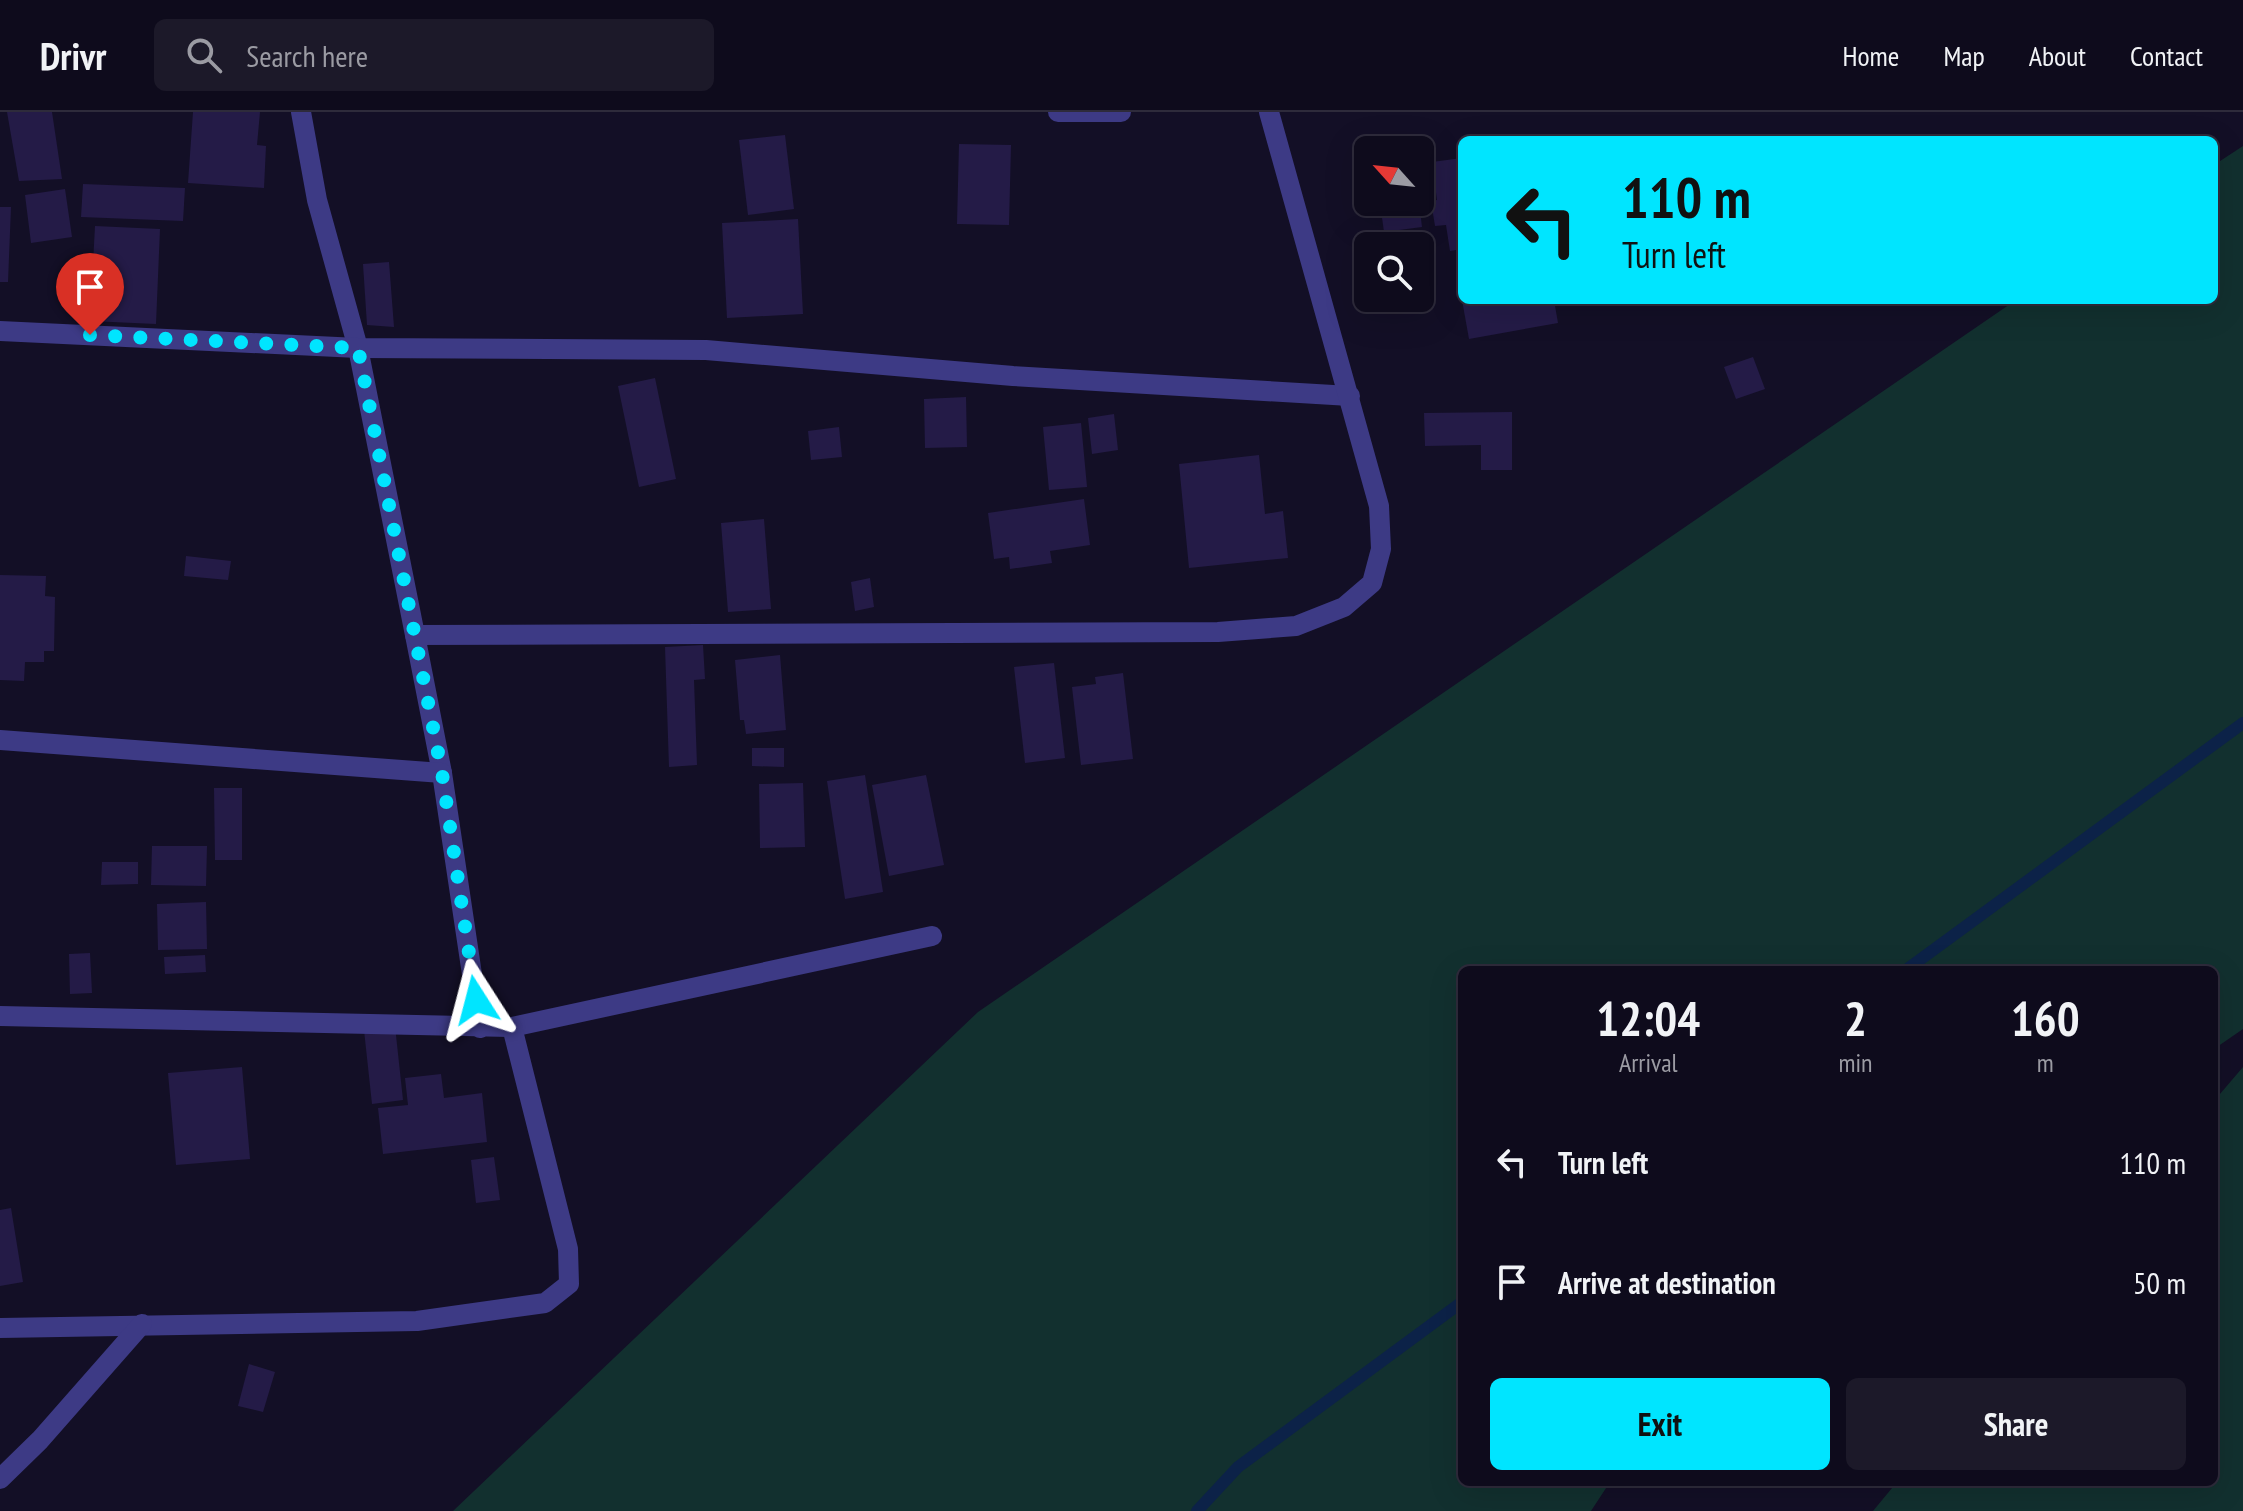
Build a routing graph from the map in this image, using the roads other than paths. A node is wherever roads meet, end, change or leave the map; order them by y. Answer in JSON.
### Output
{"nodes":[{"id":1,"x":301,"y":112,"type":"edge"},
{"id":2,"x":1058,"y":112,"type":"edge"},
{"id":3,"x":1121,"y":112,"type":"edge"},
{"id":4,"x":1269,"y":112,"type":"edge"},
{"id":5,"x":0,"y":331,"type":"edge"},
{"id":6,"x":358,"y":348,"type":"junction"},
{"id":7,"x":1350,"y":396,"type":"junction"},
{"id":8,"x":415,"y":635,"type":"junction"},
{"id":9,"x":0,"y":740,"type":"edge"},
{"id":10,"x":442,"y":773,"type":"junction"},
{"id":11,"x":932,"y":936,"type":"dead end"},
{"id":12,"x":0,"y":1016,"type":"edge"},
{"id":13,"x":512,"y":1027,"type":"junction"},
{"id":14,"x":480,"y":1028,"type":"junction"},
{"id":15,"x":142,"y":1324,"type":"junction"},
{"id":16,"x":0,"y":1328,"type":"edge"},
{"id":17,"x":0,"y":1479,"type":"edge"}],
"edges":[{"from":1,"to":6,"type":"street"},
{"from":2,"to":3,"type":"street"},
{"from":4,"to":7,"type":"street"},
{"from":5,"to":6,"type":"street"},
{"from":6,"to":7,"type":"street"},
{"from":6,"to":8,"type":"street"},
{"from":7,"to":8,"type":"street"},
{"from":8,"to":10,"type":"street"},
{"from":9,"to":10,"type":"street"},
{"from":10,"to":14,"type":"street"},
{"from":11,"to":13,"type":"street"},
{"from":12,"to":14,"type":"street"},
{"from":13,"to":14,"type":"street"},
{"from":13,"to":15,"type":"street"},
{"from":15,"to":16,"type":"street"},
{"from":15,"to":17,"type":"street"}]}
